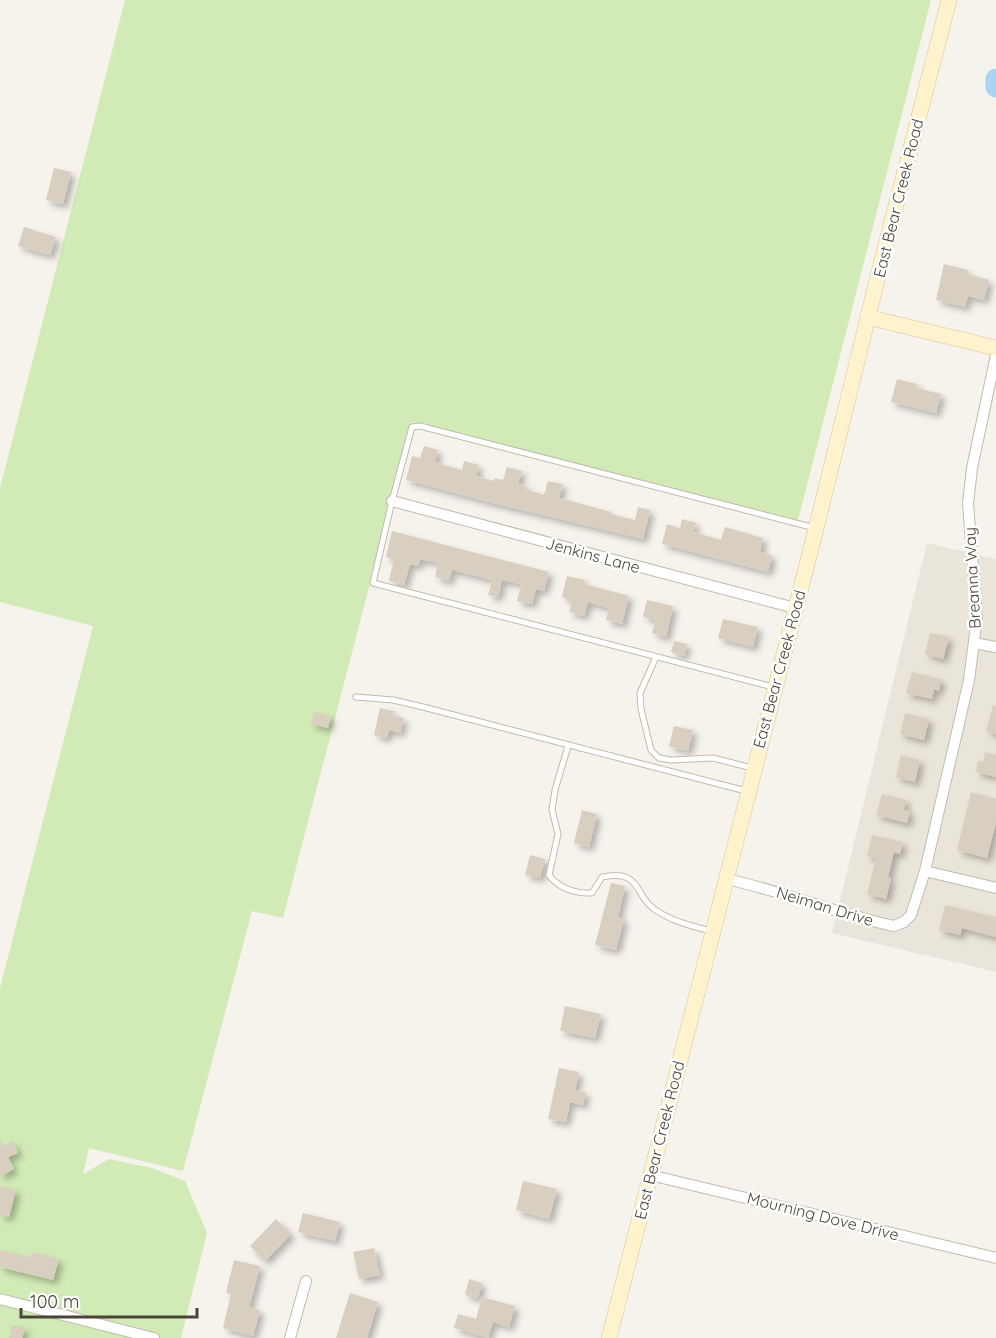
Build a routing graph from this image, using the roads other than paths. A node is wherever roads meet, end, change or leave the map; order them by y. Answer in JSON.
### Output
{"nodes":[{"id":1,"x":949,"y":0,"type":"edge"},
{"id":2,"x":867,"y":317,"type":"junction"},
{"id":3,"x":996,"y":348,"type":"edge"},
{"id":4,"x":996,"y":355,"type":"edge"},
{"id":5,"x":392,"y":501,"type":"junction"},
{"id":6,"x":816,"y":529,"type":"junction"},
{"id":7,"x":795,"y":608,"type":"junction"},
{"id":8,"x":974,"y":642,"type":"junction"},
{"id":9,"x":996,"y":647,"type":"edge"},
{"id":10,"x":656,"y":657,"type":"junction"},
{"id":11,"x":775,"y":687,"type":"junction"},
{"id":12,"x":356,"y":697,"type":"dead end"},
{"id":13,"x":568,"y":746,"type":"junction"},
{"id":14,"x":754,"y":768,"type":"junction"},
{"id":15,"x":748,"y":792,"type":"junction"},
{"id":16,"x":925,"y":871,"type":"junction"},
{"id":17,"x":726,"y":879,"type":"junction"},
{"id":18,"x":996,"y":888,"type":"edge"},
{"id":19,"x":713,"y":931,"type":"junction"},
{"id":20,"x":650,"y":1175,"type":"junction"},
{"id":21,"x":996,"y":1258,"type":"edge"},
{"id":22,"x":306,"y":1281,"type":"dead end"},
{"id":23,"x":0,"y":1299,"type":"edge"},
{"id":24,"x":154,"y":1338,"type":"edge"},
{"id":25,"x":290,"y":1338,"type":"edge"},
{"id":26,"x":609,"y":1338,"type":"edge"}],
"edges":[{"from":1,"to":2,"type":"main road","name":"East Bear Creek Road"},
{"from":2,"to":3,"type":"main road"},
{"from":2,"to":6,"type":"main road","name":"East Bear Creek Road"},
{"from":4,"to":8,"type":"street","name":"Breanna Way"},
{"from":5,"to":6,"type":"lane"},
{"from":5,"to":7,"type":"street","name":"Jenkins Lane"},
{"from":5,"to":10,"type":"lane"},
{"from":6,"to":7,"type":"main road","name":"East Bear Creek Road"},
{"from":7,"to":11,"type":"main road","name":"East Bear Creek Road"},
{"from":8,"to":9,"type":"street"},
{"from":8,"to":16,"type":"street","name":"Breanna Way"},
{"from":10,"to":11,"type":"lane"},
{"from":10,"to":14,"type":"lane"},
{"from":11,"to":14,"type":"main road","name":"East Bear Creek Road"},
{"from":12,"to":13,"type":"lane"},
{"from":13,"to":15,"type":"lane"},
{"from":13,"to":19,"type":"lane"},
{"from":14,"to":15,"type":"main road","name":"East Bear Creek Road"},
{"from":15,"to":17,"type":"main road","name":"East Bear Creek Road"},
{"from":16,"to":17,"type":"street","name":"Neiman Drive"},
{"from":16,"to":18,"type":"street"},
{"from":17,"to":19,"type":"main road","name":"East Bear Creek Road"},
{"from":19,"to":20,"type":"main road","name":"East Bear Creek Road"},
{"from":20,"to":21,"type":"street","name":"Mourning Dove Drive"},
{"from":20,"to":26,"type":"main road","name":"East Bear Creek Road"},
{"from":22,"to":25,"type":"street"},
{"from":23,"to":24,"type":"street"}]}
